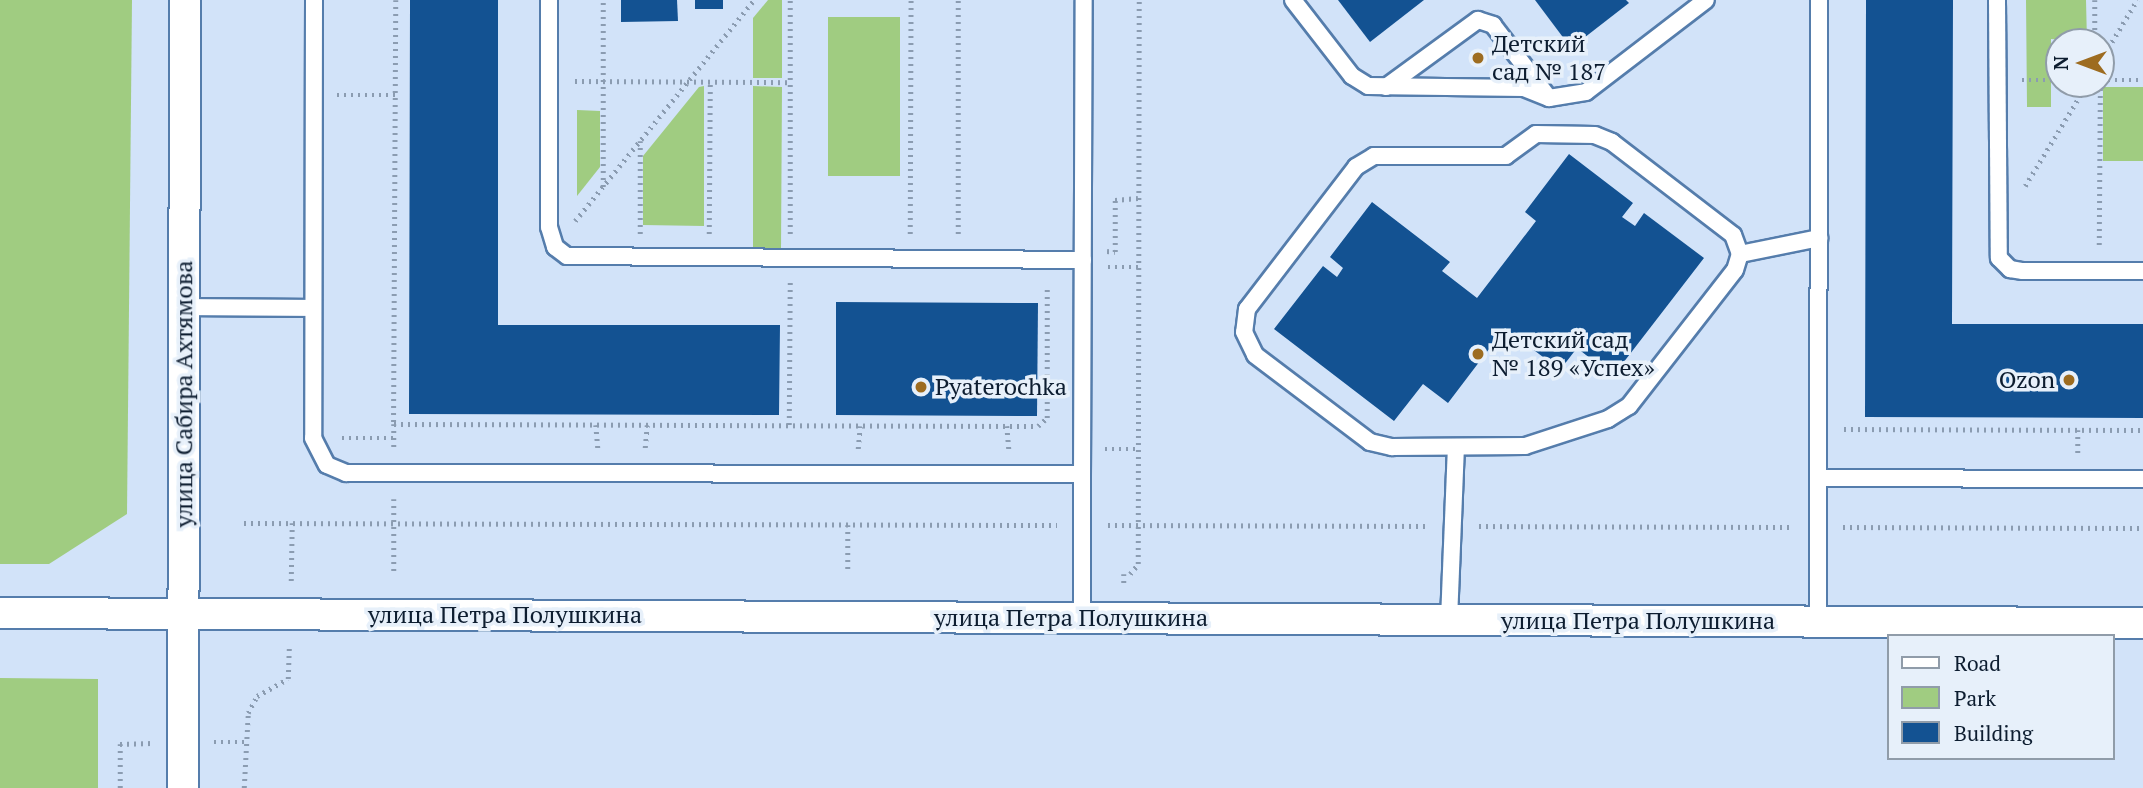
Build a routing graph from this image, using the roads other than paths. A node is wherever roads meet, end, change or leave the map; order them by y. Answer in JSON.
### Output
{"nodes":[{"id":1,"x":185,"y":0,"type":"edge"},
{"id":2,"x":314,"y":0,"type":"edge"},
{"id":3,"x":549,"y":0,"type":"edge"},
{"id":4,"x":1084,"y":0,"type":"edge"},
{"id":5,"x":1293,"y":0,"type":"edge"},
{"id":6,"x":1706,"y":0,"type":"edge"},
{"id":7,"x":1819,"y":0,"type":"edge"},
{"id":8,"x":1997,"y":0,"type":"edge"},
{"id":9,"x":1387,"y":88,"type":"junction"},
{"id":10,"x":1549,"y":98,"type":"junction"},
{"id":11,"x":1819,"y":238,"type":"junction"},
{"id":12,"x":1740,"y":254,"type":"junction"},
{"id":13,"x":1083,"y":260,"type":"junction"},
{"id":14,"x":2143,"y":271,"type":"edge"},
{"id":15,"x":184,"y":307,"type":"junction"},
{"id":16,"x":313,"y":308,"type":"junction"},
{"id":17,"x":1456,"y":447,"type":"junction"},
{"id":18,"x":1082,"y":474,"type":"junction"},
{"id":19,"x":1818,"y":478,"type":"junction"},
{"id":20,"x":2143,"y":479,"type":"edge"},
{"id":21,"x":0,"y":613,"type":"edge"},
{"id":22,"x":184,"y":614,"type":"junction"},
{"id":23,"x":1082,"y":618,"type":"junction"},
{"id":24,"x":1449,"y":620,"type":"junction"},
{"id":25,"x":1818,"y":621,"type":"junction"},
{"id":26,"x":2143,"y":623,"type":"edge"},
{"id":27,"x":183,"y":788,"type":"edge"}],
"edges":[{"from":1,"to":15,"type":"street","name":"улица Сабира Ахтямова"},
{"from":2,"to":16,"type":"lane"},
{"from":3,"to":13,"type":"lane"},
{"from":4,"to":13,"type":"lane"},
{"from":5,"to":9,"type":"lane"},
{"from":6,"to":10,"type":"lane"},
{"from":7,"to":11,"type":"lane"},
{"from":8,"to":14,"type":"lane"},
{"from":9,"to":10,"type":"lane"},
{"from":9,"to":10,"type":"lane"},
{"from":11,"to":12,"type":"lane"},
{"from":11,"to":19,"type":"lane"},
{"from":12,"to":17,"type":"lane"},
{"from":12,"to":17,"type":"lane"},
{"from":13,"to":18,"type":"lane"},
{"from":15,"to":16,"type":"lane"},
{"from":15,"to":22,"type":"street","name":"улица Сабира Ахтямова"},
{"from":16,"to":18,"type":"lane"},
{"from":17,"to":24,"type":"lane"},
{"from":18,"to":23,"type":"lane"},
{"from":19,"to":20,"type":"lane"},
{"from":19,"to":25,"type":"lane"},
{"from":21,"to":22,"type":"street","name":"улица Петра Полушкина"},
{"from":22,"to":23,"type":"street","name":"улица Петра Полушкина"},
{"from":22,"to":27,"type":"street","name":"улица Сабира Ахтямова"},
{"from":23,"to":24,"type":"street","name":"улица Петра Полушкина"},
{"from":24,"to":25,"type":"street","name":"улица Петра Полушкина"},
{"from":25,"to":26,"type":"street","name":"улица Петра Полушкина"}]}
